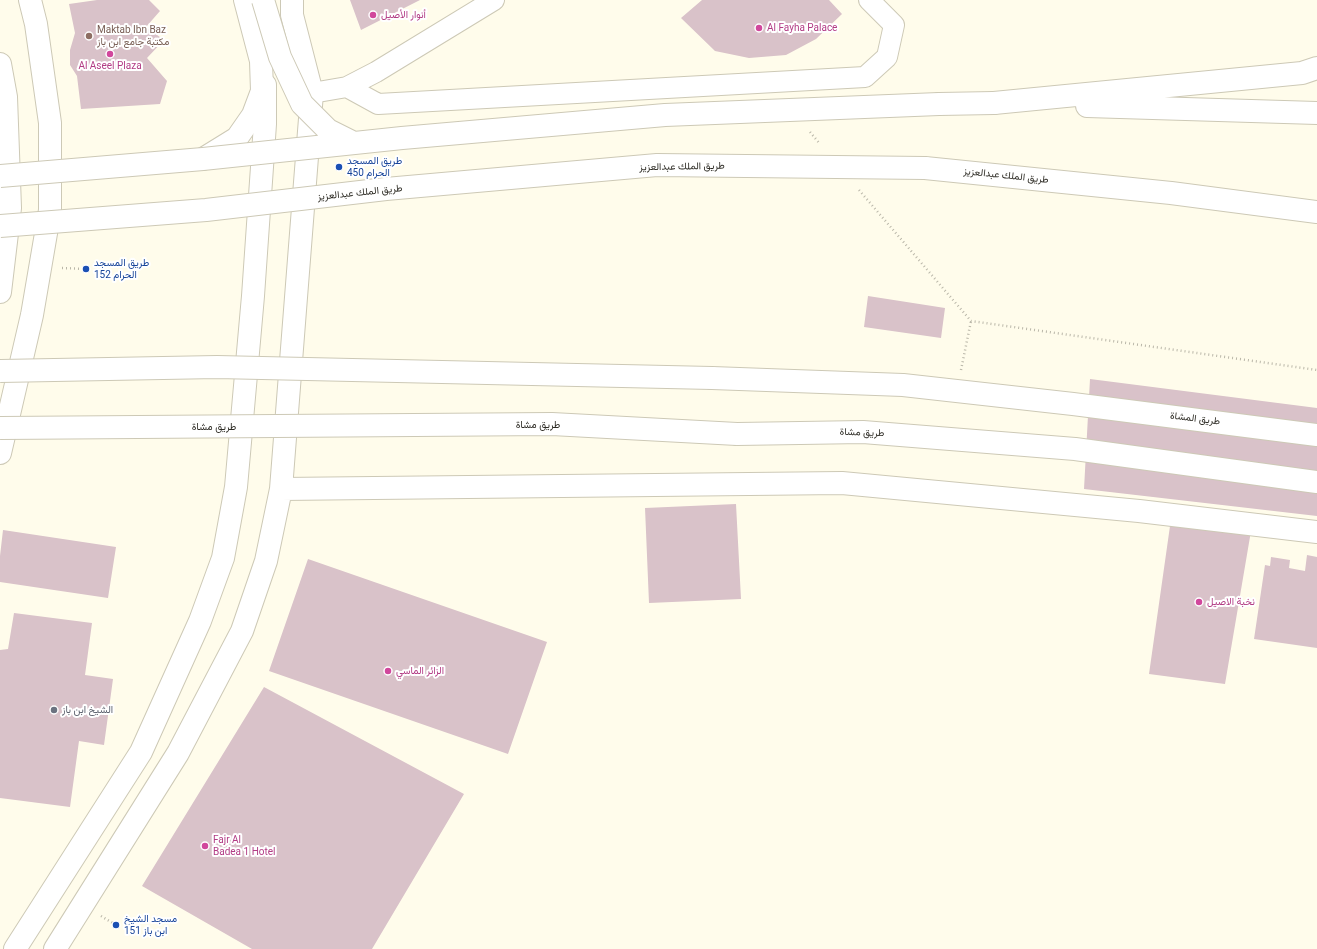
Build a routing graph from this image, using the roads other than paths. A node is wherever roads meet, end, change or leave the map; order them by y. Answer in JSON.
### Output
{"nodes":[{"id":1,"x":30,"y":0,"type":"edge"},
{"id":2,"x":245,"y":0,"type":"edge"},
{"id":3,"x":263,"y":0,"type":"edge"},
{"id":4,"x":292,"y":0,"type":"edge"},
{"id":5,"x":494,"y":0,"type":"edge"},
{"id":6,"x":869,"y":0,"type":"edge"},
{"id":7,"x":0,"y":64,"type":"edge"},
{"id":8,"x":1317,"y":68,"type":"edge"},
{"id":9,"x":347,"y":87,"type":"junction"},
{"id":10,"x":312,"y":93,"type":"junction"},
{"id":11,"x":994,"y":103,"type":"junction"},
{"id":12,"x":1317,"y":113,"type":"edge"},
{"id":13,"x":354,"y":143,"type":"junction"},
{"id":14,"x":203,"y":159,"type":"junction"},
{"id":15,"x":0,"y":176,"type":"edge"},
{"id":16,"x":1317,"y":212,"type":"edge"},
{"id":17,"x":0,"y":226,"type":"edge"},
{"id":18,"x":0,"y":292,"type":"edge"},
{"id":19,"x":0,"y":371,"type":"edge"},
{"id":20,"x":0,"y":428,"type":"edge"},
{"id":21,"x":1317,"y":435,"type":"edge"},
{"id":22,"x":0,"y":453,"type":"edge"},
{"id":23,"x":1317,"y":482,"type":"edge"},
{"id":24,"x":281,"y":489,"type":"junction"},
{"id":25,"x":1317,"y":532,"type":"edge"},
{"id":26,"x":147,"y":739,"type":"junction"},
{"id":27,"x":178,"y":753,"type":"junction"},
{"id":28,"x":15,"y":949,"type":"edge"},
{"id":29,"x":55,"y":949,"type":"edge"}],
"edges":[{"from":1,"to":22,"type":"main road"},
{"from":2,"to":14,"type":"main road"},
{"from":3,"to":13,"type":"main road","bridge":true},
{"from":3,"to":26,"type":"main road"},
{"from":4,"to":10,"type":"main road"},
{"from":5,"to":9,"type":"street"},
{"from":6,"to":9,"type":"street"},
{"from":7,"to":18,"type":"main road"},
{"from":8,"to":11,"type":"main road"},
{"from":9,"to":10,"type":"street"},
{"from":10,"to":24,"type":"main road"},
{"from":11,"to":12,"type":"main road"},
{"from":11,"to":13,"type":"main road","bridge":true},
{"from":13,"to":14,"type":"main road","bridge":true},
{"from":14,"to":15,"type":"main road","bridge":true},
{"from":16,"to":17,"type":"main road","name":"طريق الملك عبدالعزيز","bridge":true},
{"from":19,"to":21,"type":"main road","name":"طريق المشاة","bridge":true},
{"from":20,"to":23,"type":"main road","name":"طريق مشاة","bridge":true},
{"from":24,"to":25,"type":"main road"},
{"from":24,"to":27,"type":"main road"},
{"from":26,"to":27,"type":"main road"},
{"from":26,"to":28,"type":"main road"},
{"from":27,"to":29,"type":"main road"}]}
